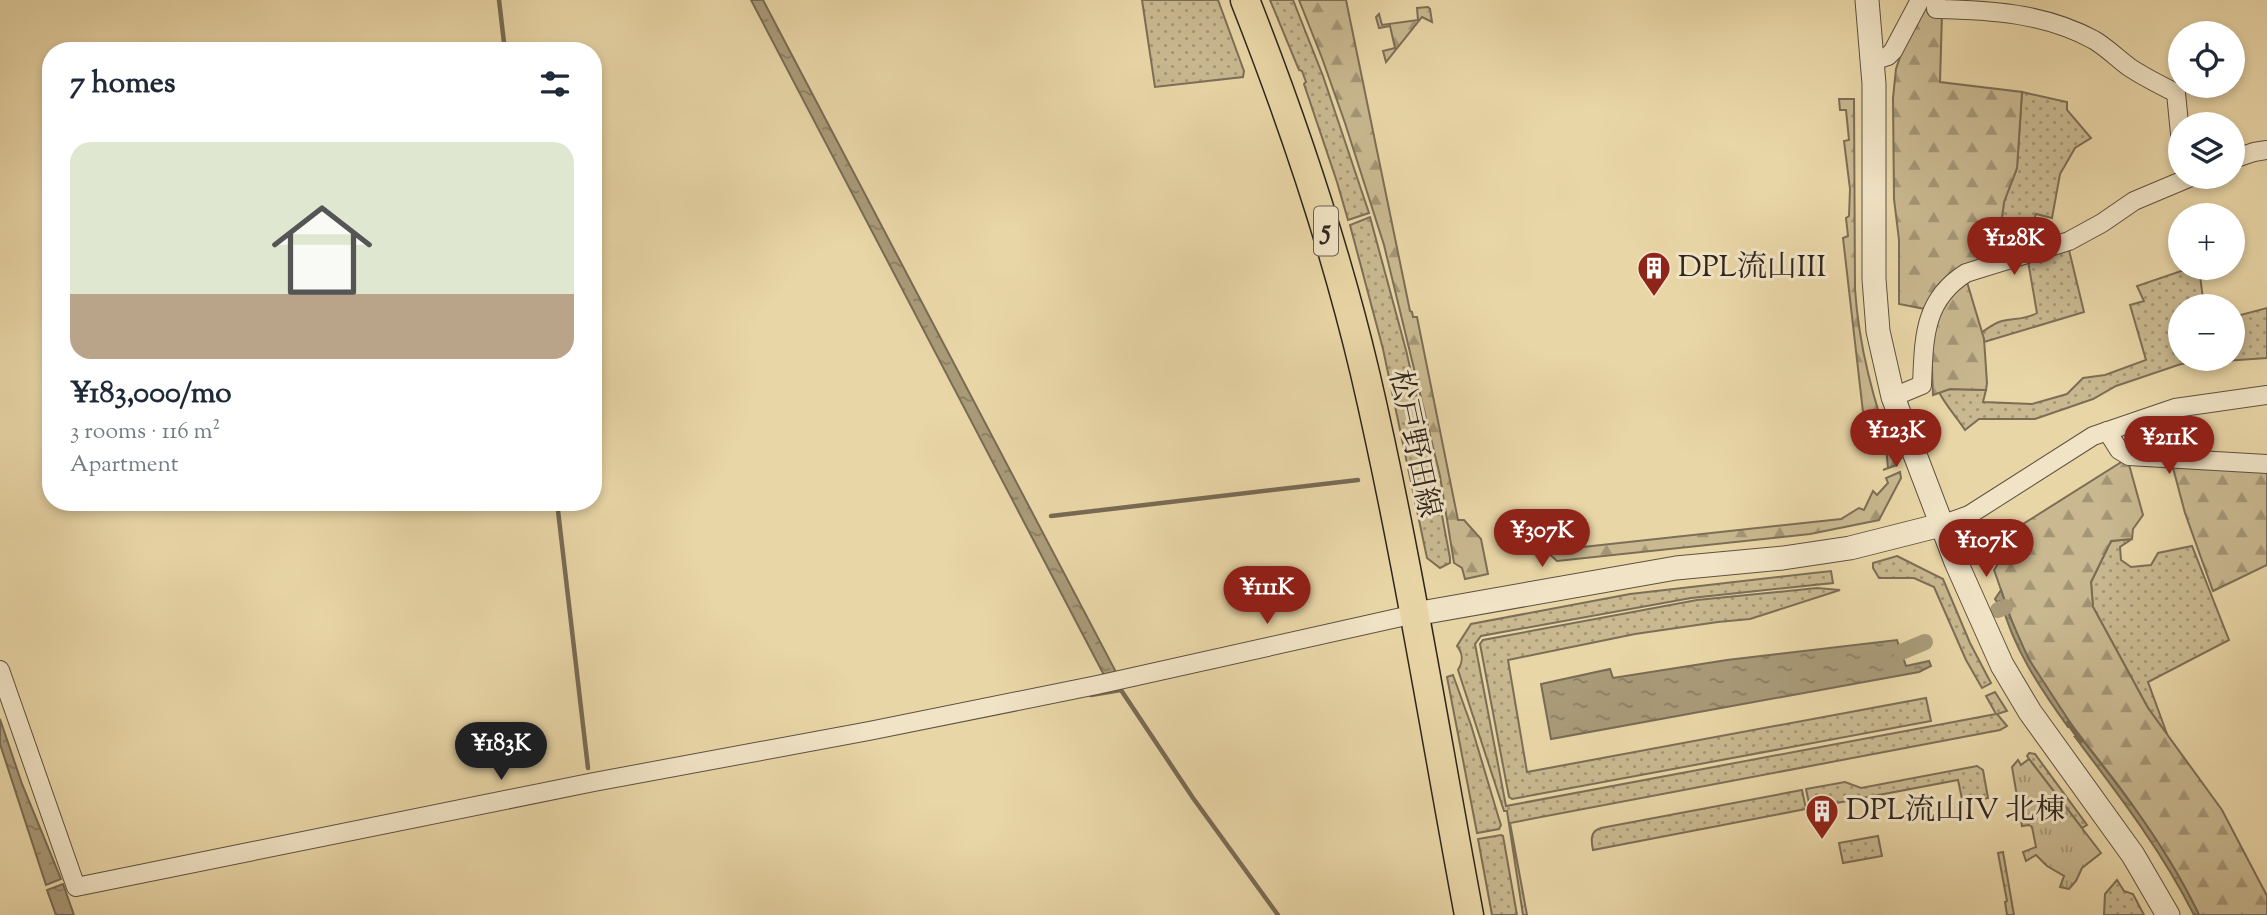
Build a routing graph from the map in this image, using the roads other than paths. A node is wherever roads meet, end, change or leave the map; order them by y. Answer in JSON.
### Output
{"nodes":[{"id":1,"x":1245,"y":0,"type":"edge"},
{"id":2,"x":1867,"y":0,"type":"edge"},
{"id":3,"x":1920,"y":0,"type":"edge"},
{"id":4,"x":1936,"y":0,"type":"edge"},
{"id":5,"x":1873,"y":61,"type":"junction"},
{"id":6,"x":2178,"y":112,"type":"edge"},
{"id":7,"x":2267,"y":150,"type":"edge"},
{"id":8,"x":2245,"y":156,"type":"edge"},
{"id":9,"x":2168,"y":186,"type":"edge"},
{"id":10,"x":2267,"y":395,"type":"edge"},
{"id":11,"x":1892,"y":397,"type":"junction"},
{"id":12,"x":2108,"y":430,"type":"junction"},
{"id":13,"x":2267,"y":464,"type":"edge"},
{"id":14,"x":1941,"y":525,"type":"junction"},
{"id":15,"x":1415,"y":614,"type":"junction"},
{"id":16,"x":2,"y":681,"type":"edge"},
{"id":17,"x":1469,"y":915,"type":"edge"},
{"id":18,"x":2168,"y":915,"type":"edge"}],
"edges":[{"from":1,"to":15,"type":"main road","name":"松戸野田線","number":"5"},
{"from":2,"to":5,"type":"street"},
{"from":3,"to":5,"type":"street"},
{"from":4,"to":6,"type":"street"},
{"from":5,"to":11,"type":"street"},
{"from":7,"to":8,"type":"street"},
{"from":9,"to":11,"type":"street"},
{"from":10,"to":12,"type":"street"},
{"from":11,"to":14,"type":"street"},
{"from":12,"to":13,"type":"street"},
{"from":12,"to":14,"type":"street"},
{"from":14,"to":15,"type":"street"},
{"from":14,"to":18,"type":"street"},
{"from":15,"to":16,"type":"street"},
{"from":15,"to":17,"type":"main road","name":"松戸野田線","number":"5"}]}
